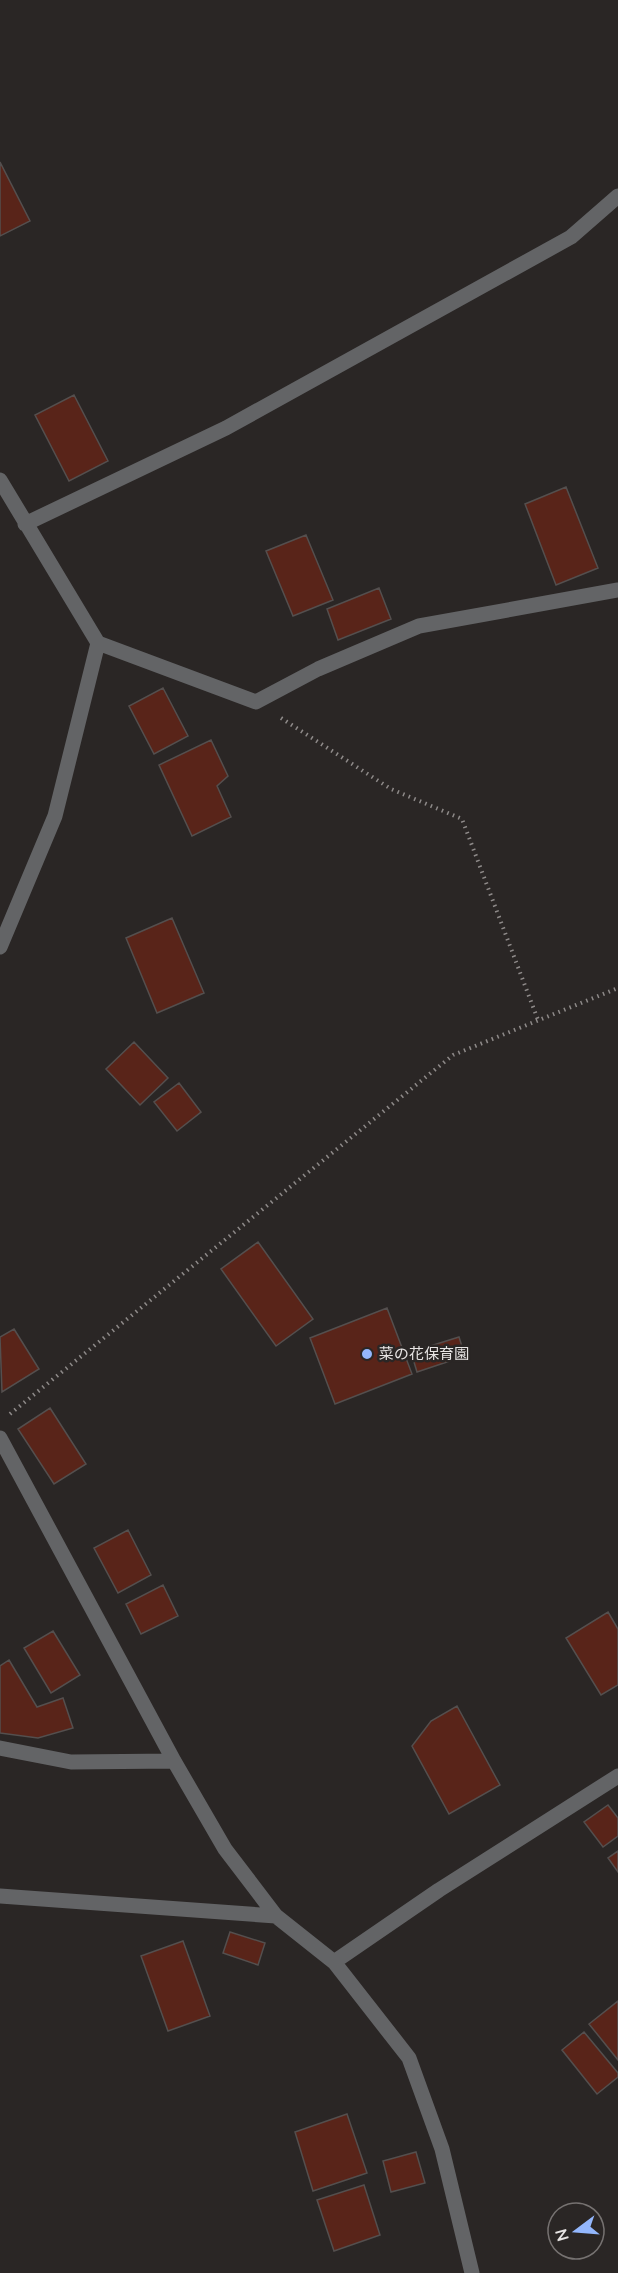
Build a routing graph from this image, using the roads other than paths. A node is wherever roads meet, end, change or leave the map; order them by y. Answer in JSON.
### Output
{"nodes":[{"id":1,"x":618,"y":196,"type":"edge"},
{"id":2,"x":0,"y":480,"type":"edge"},
{"id":3,"x":25,"y":524,"type":"junction"},
{"id":4,"x":618,"y":590,"type":"edge"},
{"id":5,"x":98,"y":643,"type":"junction"},
{"id":6,"x":0,"y":947,"type":"edge"},
{"id":7,"x":0,"y":1438,"type":"edge"},
{"id":8,"x":0,"y":1748,"type":"edge"},
{"id":9,"x":174,"y":1761,"type":"junction"},
{"id":10,"x":618,"y":1776,"type":"edge"},
{"id":11,"x":0,"y":1896,"type":"edge"},
{"id":12,"x":276,"y":1916,"type":"junction"},
{"id":13,"x":334,"y":1962,"type":"junction"},
{"id":14,"x":472,"y":2273,"type":"edge"}],
"edges":[{"from":1,"to":3,"type":"street"},
{"from":2,"to":3,"type":"street"},
{"from":3,"to":5,"type":"street"},
{"from":4,"to":5,"type":"street"},
{"from":5,"to":6,"type":"street"},
{"from":7,"to":9,"type":"street"},
{"from":8,"to":9,"type":"street"},
{"from":9,"to":12,"type":"street"},
{"from":10,"to":13,"type":"street"},
{"from":11,"to":12,"type":"street"},
{"from":12,"to":13,"type":"street"},
{"from":13,"to":14,"type":"street"}]}
